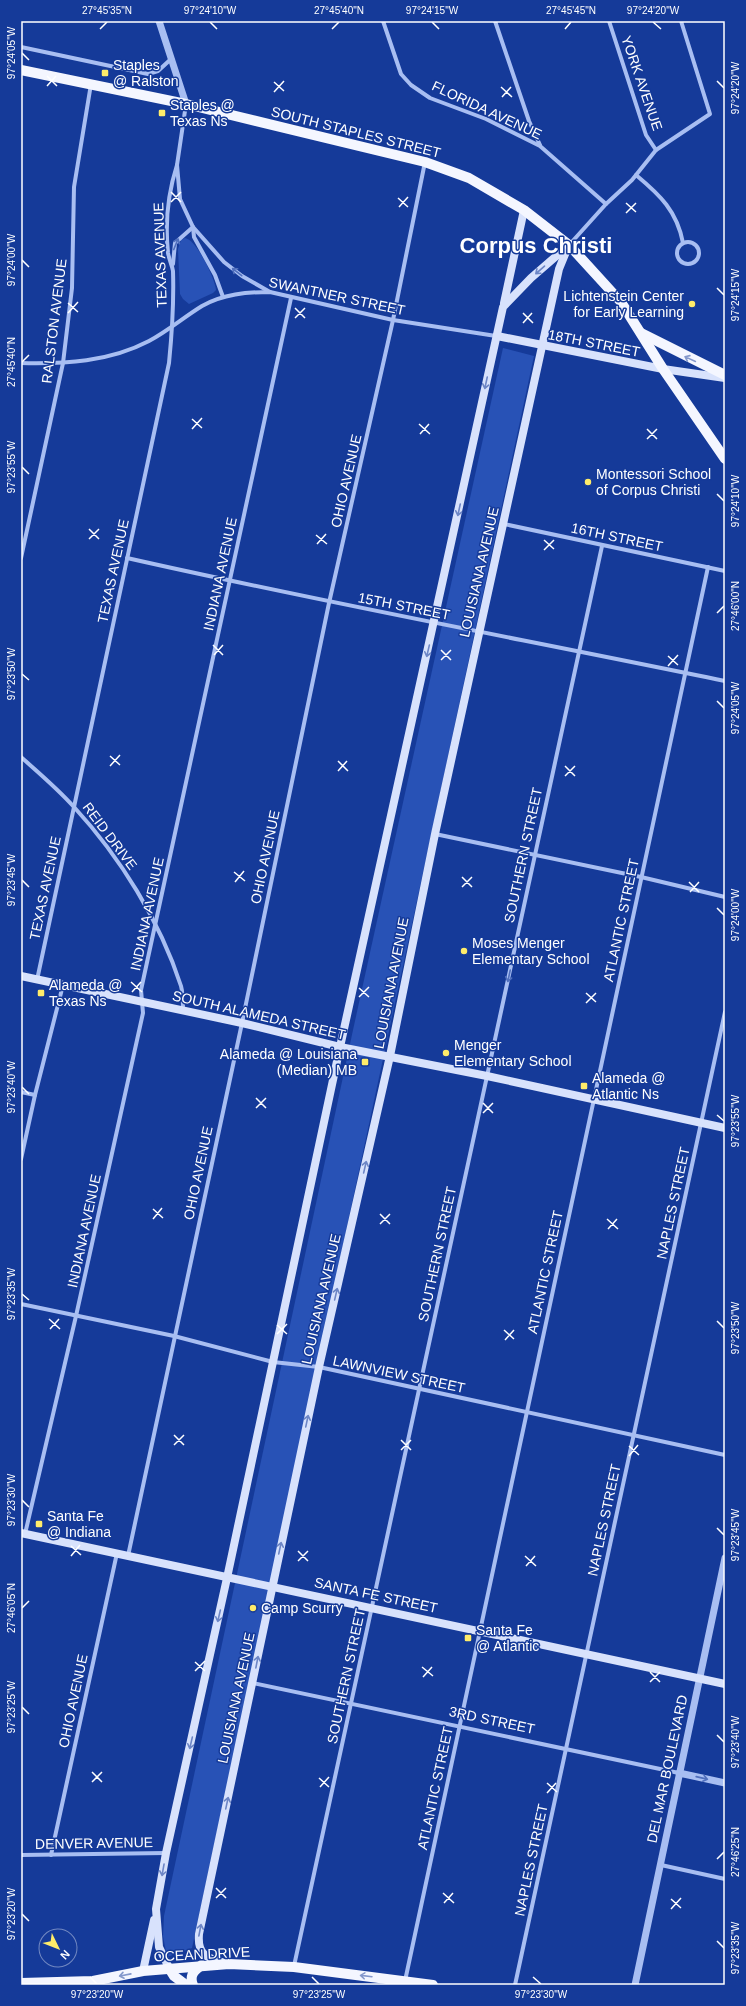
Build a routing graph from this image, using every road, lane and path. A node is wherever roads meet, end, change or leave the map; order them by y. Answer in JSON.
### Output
{"nodes":[{"id":1,"x":159,"y":21,"type":"edge"},
{"id":2,"x":383,"y":21,"type":"edge"},
{"id":3,"x":495,"y":21,"type":"edge"},
{"id":4,"x":609,"y":21,"type":"edge"},
{"id":5,"x":681,"y":21,"type":"edge"},
{"id":6,"x":21,"y":47,"type":"edge"},
{"id":7,"x":171,"y":59,"type":"junction"},
{"id":8,"x":21,"y":70,"type":"edge"},
{"id":9,"x":91,"y":84,"type":"junction"},
{"id":10,"x":186,"y":104,"type":"junction"},
{"id":11,"x":540,"y":146,"type":"junction"},
{"id":12,"x":656,"y":150,"type":"junction"},
{"id":13,"x":425,"y":162,"type":"junction"},
{"id":14,"x":177,"y":164,"type":"junction"},
{"id":15,"x":636,"y":175,"type":"junction"},
{"id":16,"x":606,"y":204,"type":"junction"},
{"id":17,"x":524,"y":210,"type":"junction"},
{"id":18,"x":193,"y":227,"type":"junction"},
{"id":19,"x":683,"y":243,"type":"junction"},
{"id":20,"x":569,"y":245,"type":"junction"},
{"id":21,"x":173,"y":268,"type":"junction"},
{"id":22,"x":270,"y":292,"type":"junction"},
{"id":23,"x":224,"y":297,"type":"junction"},
{"id":24,"x":291,"y":298,"type":"junction"},
{"id":25,"x":503,"y":307,"type":"junction"},
{"id":26,"x":394,"y":320,"type":"junction"},
{"id":27,"x":173,"y":327,"type":"junction"},
{"id":28,"x":641,"y":334,"type":"junction"},
{"id":29,"x":496,"y":336,"type":"junction"},
{"id":30,"x":544,"y":346,"type":"junction"},
{"id":31,"x":21,"y":363,"type":"edge"},
{"id":32,"x":63,"y":363,"type":"junction"},
{"id":33,"x":663,"y":369,"type":"junction"},
{"id":34,"x":725,"y":376,"type":"edge"},
{"id":35,"x":725,"y":460,"type":"edge"},
{"id":36,"x":504,"y":524,"type":"junction"},
{"id":37,"x":602,"y":546,"type":"junction"},
{"id":38,"x":21,"y":558,"type":"edge"},
{"id":39,"x":127,"y":558,"type":"junction"},
{"id":40,"x":708,"y":567,"type":"junction"},
{"id":41,"x":725,"y":571,"type":"edge"},
{"id":42,"x":229,"y":581,"type":"junction"},
{"id":43,"x":329,"y":603,"type":"junction"},
{"id":44,"x":434,"y":624,"type":"junction"},
{"id":45,"x":479,"y":631,"type":"junction"},
{"id":46,"x":579,"y":650,"type":"junction"},
{"id":47,"x":685,"y":673,"type":"junction"},
{"id":48,"x":725,"y":681,"type":"edge"},
{"id":49,"x":21,"y":757,"type":"edge"},
{"id":50,"x":74,"y":806,"type":"junction"},
{"id":51,"x":435,"y":834,"type":"junction"},
{"id":52,"x":535,"y":855,"type":"junction"},
{"id":53,"x":641,"y":877,"type":"junction"},
{"id":54,"x":725,"y":896,"type":"edge"},
{"id":55,"x":156,"y":925,"type":"junction"},
{"id":56,"x":21,"y":976,"type":"edge"},
{"id":57,"x":37,"y":980,"type":"junction"},
{"id":58,"x":63,"y":985,"type":"junction"},
{"id":59,"x":142,"y":1002,"type":"junction"},
{"id":60,"x":183,"y":1010,"type":"junction"},
{"id":61,"x":725,"y":1012,"type":"edge"},
{"id":62,"x":242,"y":1023,"type":"junction"},
{"id":63,"x":340,"y":1047,"type":"junction"},
{"id":64,"x":390,"y":1056,"type":"junction"},
{"id":65,"x":487,"y":1076,"type":"junction"},
{"id":66,"x":21,"y":1092,"type":"edge"},
{"id":67,"x":35,"y":1095,"type":"junction"},
{"id":68,"x":594,"y":1099,"type":"junction"},
{"id":69,"x":701,"y":1123,"type":"junction"},
{"id":70,"x":725,"y":1128,"type":"edge"},
{"id":71,"x":21,"y":1159,"type":"edge"},
{"id":72,"x":21,"y":1304,"type":"edge"},
{"id":73,"x":76,"y":1316,"type":"junction"},
{"id":74,"x":174,"y":1336,"type":"junction"},
{"id":75,"x":273,"y":1362,"type":"junction"},
{"id":76,"x":319,"y":1367,"type":"junction"},
{"id":77,"x":419,"y":1390,"type":"junction"},
{"id":78,"x":527,"y":1412,"type":"junction"},
{"id":79,"x":634,"y":1435,"type":"junction"},
{"id":80,"x":725,"y":1455,"type":"edge"},
{"id":81,"x":23,"y":1533,"type":"edge"},
{"id":82,"x":117,"y":1553,"type":"junction"},
{"id":83,"x":128,"y":1556,"type":"junction"},
{"id":84,"x":725,"y":1558,"type":"edge"},
{"id":85,"x":227,"y":1578,"type":"junction"},
{"id":86,"x":272,"y":1586,"type":"junction"},
{"id":87,"x":372,"y":1608,"type":"junction"},
{"id":88,"x":480,"y":1631,"type":"junction"},
{"id":89,"x":587,"y":1655,"type":"junction"},
{"id":90,"x":700,"y":1679,"type":"junction"},
{"id":91,"x":253,"y":1682,"type":"junction"},
{"id":92,"x":725,"y":1684,"type":"edge"},
{"id":93,"x":351,"y":1703,"type":"junction"},
{"id":94,"x":459,"y":1726,"type":"junction"},
{"id":95,"x":566,"y":1749,"type":"junction"},
{"id":96,"x":679,"y":1773,"type":"junction"},
{"id":97,"x":725,"y":1783,"type":"edge"},
{"id":98,"x":166,"y":1853,"type":"junction"},
{"id":99,"x":21,"y":1855,"type":"edge"},
{"id":100,"x":51,"y":1855,"type":"junction"},
{"id":101,"x":661,"y":1865,"type":"junction"},
{"id":102,"x":725,"y":1879,"type":"edge"},
{"id":103,"x":156,"y":1909,"type":"junction"},
{"id":104,"x":229,"y":1964,"type":"junction"},
{"id":105,"x":202,"y":1965,"type":"junction"},
{"id":106,"x":294,"y":1967,"type":"junction"},
{"id":107,"x":169,"y":1968,"type":"junction"},
{"id":108,"x":143,"y":1971,"type":"junction"},
{"id":109,"x":405,"y":1981,"type":"junction"},
{"id":110,"x":21,"y":1983,"type":"edge"},
{"id":111,"x":186,"y":1985,"type":"edge"},
{"id":112,"x":193,"y":1985,"type":"edge"},
{"id":113,"x":433,"y":1985,"type":"edge"},
{"id":114,"x":515,"y":1985,"type":"edge"},
{"id":115,"x":635,"y":1985,"type":"edge"}],
"edges":[{"from":1,"to":7,"type":"street"},
{"from":2,"to":11,"type":"street","name":"FLORIDA AVENUE"},
{"from":3,"to":11,"type":"street"},
{"from":4,"to":12,"type":"street","name":"YORK AVENUE"},
{"from":5,"to":12,"type":"street"},
{"from":6,"to":7,"type":"street"},
{"from":7,"to":10,"type":"street"},
{"from":8,"to":9,"type":"main road","name":"SOUTH STAPLES STREET"},
{"from":9,"to":10,"type":"main road","name":"SOUTH STAPLES STREET"},
{"from":9,"to":32,"type":"street","name":"RALSTON AVENUE"},
{"from":10,"to":13,"type":"main road","name":"SOUTH STAPLES STREET"},
{"from":10,"to":14,"type":"street","name":"TEXAS AVENUE"},
{"from":11,"to":16,"type":"street","name":"FLORIDA AVENUE"},
{"from":12,"to":15,"type":"street"},
{"from":13,"to":17,"type":"main road","name":"SOUTH STAPLES STREET"},
{"from":13,"to":26,"type":"street","name":"OHIO AVENUE"},
{"from":14,"to":18,"type":"street","name":"TEXAS AVENUE"},
{"from":14,"to":21,"type":"street","name":"TEXAS AVENUE"},
{"from":15,"to":16,"type":"street"},
{"from":15,"to":19,"type":"street"},
{"from":16,"to":20,"type":"street"},
{"from":17,"to":20,"type":"main road","name":"SOUTH STAPLES STREET"},
{"from":17,"to":25,"type":"main road"},
{"from":21,"to":18,"type":"street","one_way":true},
{"from":22,"to":18,"type":"street","name":"TEXAS AVENUE","one_way":true},
{"from":18,"to":23,"type":"street","name":"TEXAS AVENUE"},
{"from":19,"to":19,"type":"street"},
{"from":20,"to":25,"type":"main road","one_way":true},
{"from":20,"to":28,"type":"main road","name":"SOUTH STAPLES STREET"},
{"from":20,"to":30,"type":"main road","name":"LOUISIANA AVENUE"},
{"from":21,"to":27,"type":"street","name":"TEXAS AVENUE"},
{"from":22,"to":23,"type":"street","name":"SWANTNER STREET"},
{"from":22,"to":24,"type":"street","name":"SWANTNER STREET"},
{"from":23,"to":27,"type":"street","name":"SWANTNER STREET"},
{"from":24,"to":26,"type":"street","name":"SWANTNER STREET"},
{"from":24,"to":42,"type":"street","name":"INDIANA AVENUE"},
{"from":25,"to":29,"type":"main road"},
{"from":26,"to":29,"type":"street","name":"SWANTNER STREET"},
{"from":26,"to":43,"type":"street","name":"OHIO AVENUE"},
{"from":27,"to":32,"type":"street","name":"SWANTNER STREET"},
{"from":27,"to":39,"type":"street","name":"TEXAS AVENUE"},
{"from":28,"to":33,"type":"main road","name":"SOUTH STAPLES STREET"},
{"from":34,"to":28,"type":"main road","one_way":true},
{"from":29,"to":30,"type":"main road","name":"18TH STREET"},
{"from":29,"to":44,"type":"main road","one_way":true},
{"from":30,"to":33,"type":"main road","name":"18TH STREET"},
{"from":30,"to":36,"type":"main road","name":"LOUISIANA AVENUE"},
{"from":31,"to":32,"type":"street","name":"SWANTNER STREET"},
{"from":32,"to":38,"type":"street","name":"RALSTON AVENUE"},
{"from":33,"to":34,"type":"main road","name":"18TH STREET"},
{"from":33,"to":35,"type":"main road","name":"SOUTH STAPLES STREET"},
{"from":36,"to":37,"type":"street","name":"16TH STREET"},
{"from":36,"to":45,"type":"main road","name":"LOUISIANA AVENUE"},
{"from":37,"to":40,"type":"street","name":"16TH STREET"},
{"from":37,"to":46,"type":"street","name":"SOUTHERN STREET"},
{"from":39,"to":42,"type":"street","name":"15TH STREET"},
{"from":39,"to":50,"type":"street","name":"TEXAS AVENUE"},
{"from":40,"to":41,"type":"street","name":"16TH STREET"},
{"from":40,"to":47,"type":"street","name":"ATLANTIC STREET"},
{"from":42,"to":43,"type":"street","name":"15TH STREET"},
{"from":42,"to":55,"type":"street","name":"INDIANA AVENUE"},
{"from":43,"to":44,"type":"street","name":"15TH STREET"},
{"from":43,"to":62,"type":"street","name":"OHIO AVENUE"},
{"from":44,"to":45,"type":"street","name":"15TH STREET"},
{"from":44,"to":63,"type":"main road","one_way":true},
{"from":45,"to":46,"type":"street","name":"15TH STREET"},
{"from":45,"to":51,"type":"main road","name":"LOUISIANA AVENUE"},
{"from":46,"to":47,"type":"street","name":"15TH STREET"},
{"from":46,"to":52,"type":"street","name":"SOUTHERN STREET"},
{"from":47,"to":48,"type":"street","name":"15TH STREET"},
{"from":47,"to":53,"type":"street","name":"ATLANTIC STREET"},
{"from":49,"to":50,"type":"street","name":"REID DRIVE"},
{"from":50,"to":55,"type":"street","name":"REID DRIVE"},
{"from":50,"to":57,"type":"street","name":"TEXAS AVENUE"},
{"from":51,"to":52,"type":"street"},
{"from":51,"to":64,"type":"main road","name":"LOUISIANA AVENUE"},
{"from":52,"to":53,"type":"street"},
{"from":52,"to":65,"type":"street","name":"SOUTHERN STREET","one_way":true},
{"from":53,"to":54,"type":"street"},
{"from":53,"to":68,"type":"street","name":"ATLANTIC STREET"},
{"from":55,"to":59,"type":"street","name":"INDIANA AVENUE"},
{"from":55,"to":60,"type":"street","name":"REID DRIVE"},
{"from":56,"to":57,"type":"main road","name":"SOUTH ALAMEDA STREET"},
{"from":57,"to":58,"type":"main road","name":"SOUTH ALAMEDA STREET"},
{"from":58,"to":59,"type":"main road","name":"SOUTH ALAMEDA STREET"},
{"from":58,"to":67,"type":"street"},
{"from":59,"to":60,"type":"main road","name":"SOUTH ALAMEDA STREET"},
{"from":59,"to":73,"type":"street","name":"INDIANA AVENUE"},
{"from":60,"to":62,"type":"main road","name":"SOUTH ALAMEDA STREET"},
{"from":61,"to":69,"type":"street","name":"NAPLES STREET"},
{"from":62,"to":63,"type":"main road","name":"SOUTH ALAMEDA STREET"},
{"from":62,"to":74,"type":"street","name":"OHIO AVENUE"},
{"from":63,"to":64,"type":"main road","name":"SOUTH ALAMEDA STREET"},
{"from":63,"to":75,"type":"main road"},
{"from":64,"to":65,"type":"main road","name":"SOUTH ALAMEDA STREET"},
{"from":76,"to":64,"type":"main road","name":"LOUISIANA AVENUE","one_way":true},
{"from":65,"to":68,"type":"main road","name":"SOUTH ALAMEDA STREET"},
{"from":65,"to":77,"type":"street","name":"SOUTHERN STREET"},
{"from":66,"to":67,"type":"street"},
{"from":67,"to":71,"type":"street"},
{"from":68,"to":69,"type":"main road","name":"SOUTH ALAMEDA STREET"},
{"from":68,"to":78,"type":"street","name":"ATLANTIC STREET"},
{"from":69,"to":70,"type":"main road","name":"SOUTH ALAMEDA STREET"},
{"from":69,"to":79,"type":"street","name":"NAPLES STREET"},
{"from":72,"to":73,"type":"street","name":"LAWNVIEW STREET"},
{"from":73,"to":74,"type":"street","name":"LAWNVIEW STREET"},
{"from":73,"to":81,"type":"street","name":"INDIANA AVENUE"},
{"from":74,"to":75,"type":"street","name":"LAWNVIEW STREET"},
{"from":74,"to":83,"type":"street","name":"OHIO AVENUE"},
{"from":75,"to":76,"type":"street","name":"LAWNVIEW STREET"},
{"from":75,"to":85,"type":"main road"},
{"from":76,"to":77,"type":"street","name":"LAWNVIEW STREET"},
{"from":86,"to":76,"type":"main road","name":"LOUISIANA AVENUE","one_way":true},
{"from":77,"to":78,"type":"street","name":"LAWNVIEW STREET"},
{"from":77,"to":87,"type":"street","name":"SOUTHERN STREET"},
{"from":78,"to":79,"type":"street","name":"LAWNVIEW STREET"},
{"from":78,"to":88,"type":"street","name":"ATLANTIC STREET"},
{"from":79,"to":80,"type":"street","name":"LAWNVIEW STREET"},
{"from":79,"to":89,"type":"street","name":"NAPLES STREET"},
{"from":81,"to":82,"type":"main road","name":"SANTA FE STREET"},
{"from":82,"to":83,"type":"main road","name":"SANTA FE STREET"},
{"from":82,"to":100,"type":"street","name":"OHIO AVENUE"},
{"from":83,"to":85,"type":"main road","name":"SANTA FE STREET"},
{"from":84,"to":90,"type":"street","name":"DEL MAR BOULEVARD"},
{"from":85,"to":86,"type":"main road","name":"SANTA FE STREET"},
{"from":85,"to":98,"type":"main road","one_way":true},
{"from":86,"to":87,"type":"main road","name":"SANTA FE STREET"},
{"from":91,"to":86,"type":"main road","name":"LOUISIANA AVENUE","one_way":true},
{"from":87,"to":88,"type":"main road","name":"SANTA FE STREET"},
{"from":87,"to":93,"type":"street","name":"SOUTHERN STREET"},
{"from":88,"to":89,"type":"main road","name":"SANTA FE STREET"},
{"from":88,"to":94,"type":"street","name":"ATLANTIC STREET"},
{"from":89,"to":90,"type":"main road","name":"SANTA FE STREET"},
{"from":89,"to":95,"type":"street","name":"NAPLES STREET"},
{"from":90,"to":92,"type":"main road","name":"SANTA FE STREET"},
{"from":90,"to":96,"type":"street","name":"DEL MAR BOULEVARD"},
{"from":91,"to":93,"type":"street","name":"3RD STREET"},
{"from":104,"to":91,"type":"main road","name":"LOUISIANA AVENUE","one_way":true},
{"from":93,"to":94,"type":"street","name":"3RD STREET"},
{"from":93,"to":106,"type":"street","name":"SOUTHERN STREET"},
{"from":94,"to":95,"type":"street","name":"3RD STREET"},
{"from":94,"to":109,"type":"street","name":"ATLANTIC STREET"},
{"from":95,"to":96,"type":"street","name":"3RD STREET"},
{"from":95,"to":114,"type":"street","name":"NAPLES STREET"},
{"from":96,"to":97,"type":"street","name":"3RD STREET","one_way":true},
{"from":96,"to":101,"type":"street","name":"DEL MAR BOULEVARD"},
{"from":98,"to":100,"type":"street","name":"DENVER AVENUE"},
{"from":98,"to":103,"type":"main road","one_way":true},
{"from":99,"to":100,"type":"street","name":"DENVER AVENUE"},
{"from":101,"to":102,"type":"street"},
{"from":101,"to":115,"type":"street","name":"DEL MAR BOULEVARD"},
{"from":103,"to":107,"type":"main road"},
{"from":103,"to":108,"type":"main road"},
{"from":104,"to":105,"type":"main road","name":"OCEAN DRIVE"},
{"from":104,"to":106,"type":"main road","name":"OCEAN DRIVE"},
{"from":105,"to":107,"type":"main road","name":"OCEAN DRIVE"},
{"from":105,"to":112,"type":"main road"},
{"from":109,"to":106,"type":"main road","name":"OCEAN DRIVE","one_way":true},
{"from":107,"to":108,"type":"main road","name":"OCEAN DRIVE"},
{"from":107,"to":111,"type":"main road"},
{"from":108,"to":110,"type":"main road","name":"OCEAN DRIVE","one_way":true},
{"from":109,"to":113,"type":"main road","name":"OCEAN DRIVE"}]}
